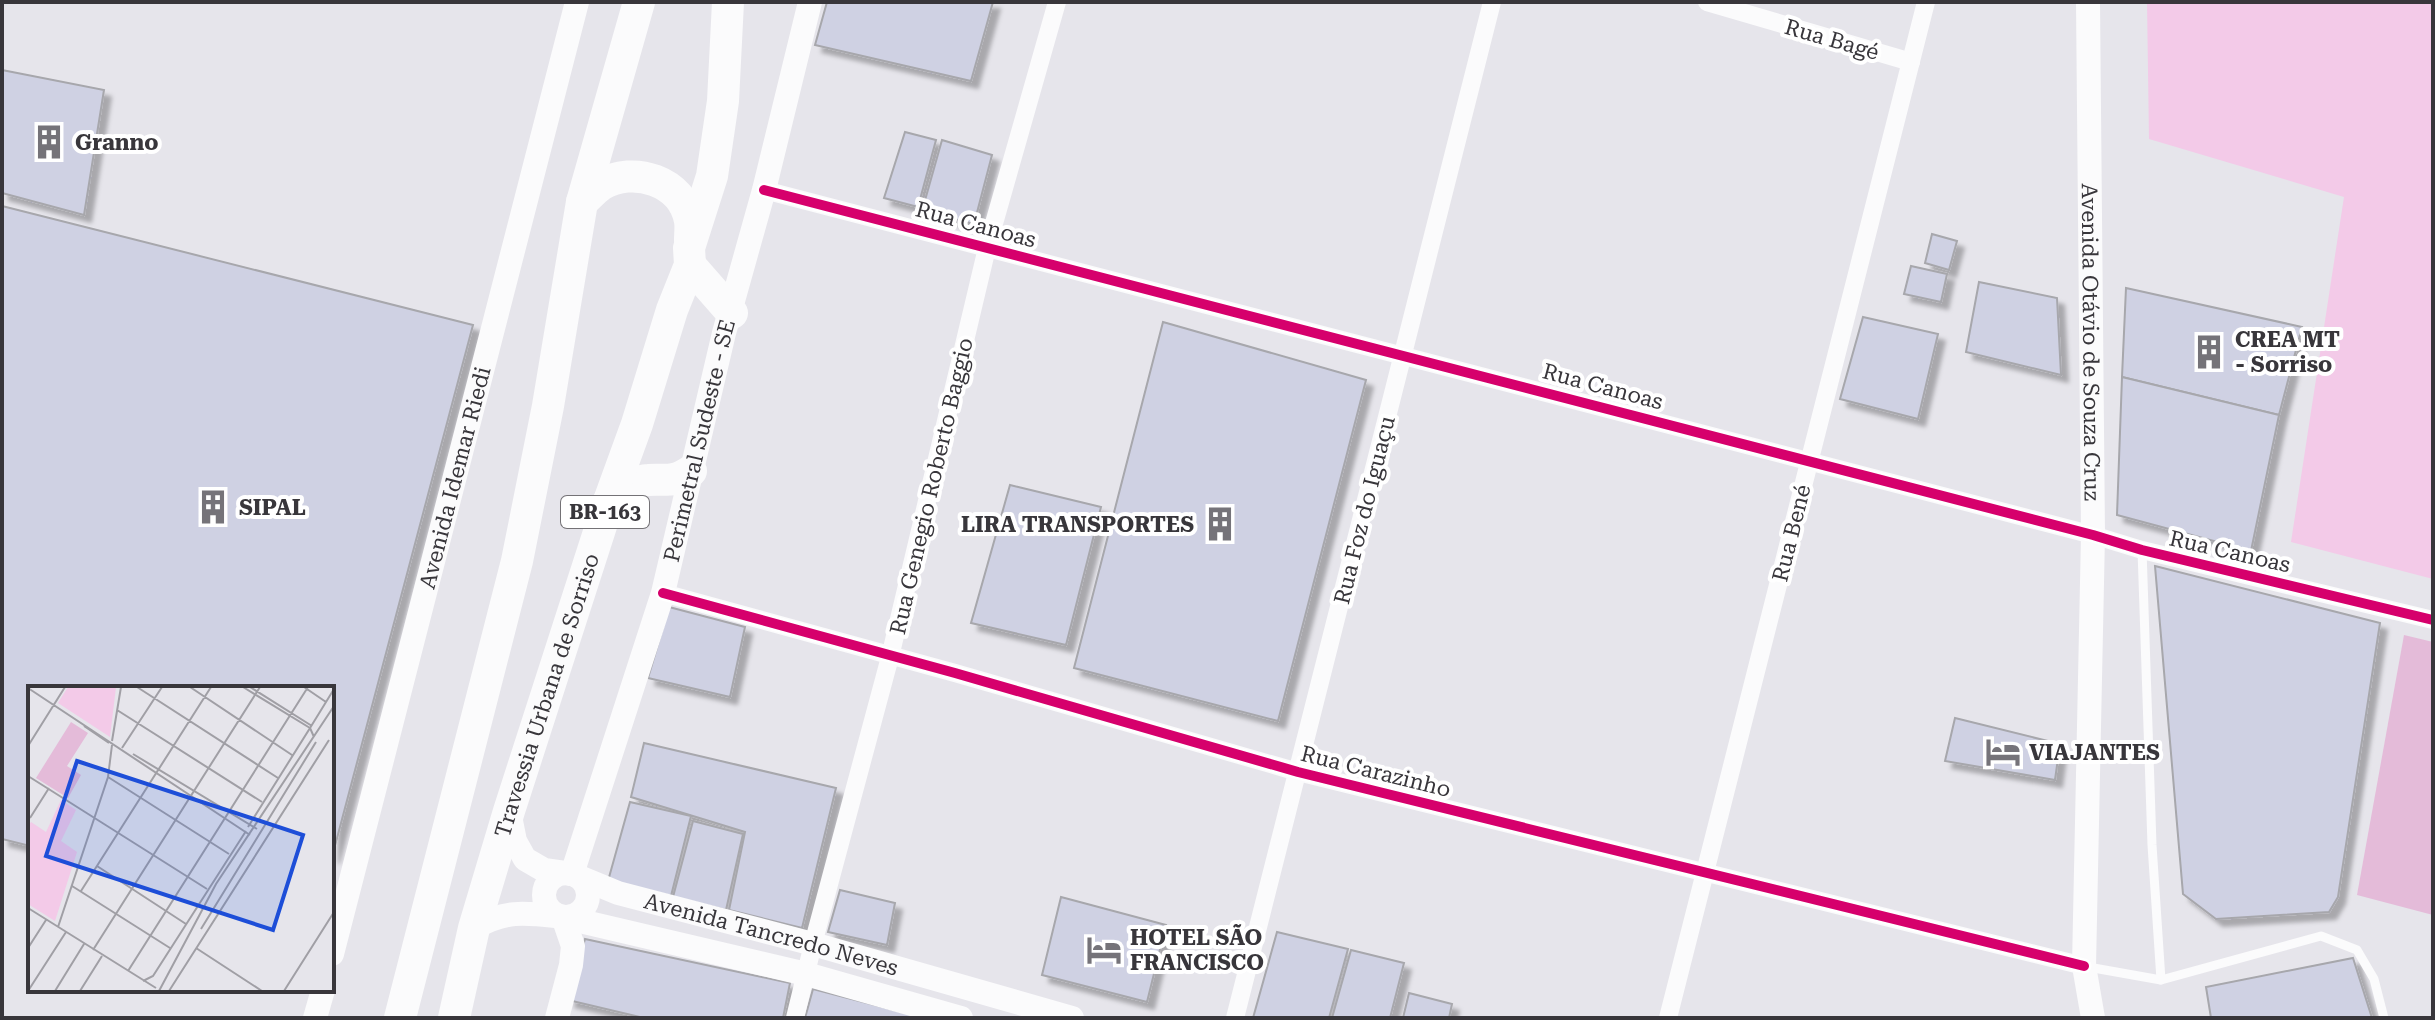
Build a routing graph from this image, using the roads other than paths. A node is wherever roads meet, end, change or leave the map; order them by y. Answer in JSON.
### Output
{"nodes":[{"id":1,"x":577,"y":2,"type":"edge"},
{"id":2,"x":639,"y":2,"type":"edge"},
{"id":3,"x":728,"y":2,"type":"edge"},
{"id":4,"x":810,"y":2,"type":"edge"},
{"id":5,"x":1057,"y":2,"type":"edge"},
{"id":6,"x":1492,"y":2,"type":"edge"},
{"id":7,"x":1707,"y":2,"type":"edge"},
{"id":8,"x":1926,"y":2,"type":"edge"},
{"id":9,"x":2088,"y":2,"type":"edge"},
{"id":10,"x":1911,"y":62,"type":"junction"},
{"id":11,"x":764,"y":190,"type":"junction"},
{"id":12,"x":582,"y":202,"type":"junction"},
{"id":13,"x":987,"y":248,"type":"junction"},
{"id":14,"x":690,"y":256,"type":"junction"},
{"id":15,"x":732,"y":313,"type":"junction"},
{"id":16,"x":1403,"y":354,"type":"junction"},
{"id":17,"x":1810,"y":461,"type":"junction"},
{"id":18,"x":691,"y":471,"type":"junction"},
{"id":19,"x":609,"y":501,"type":"junction"},
{"id":20,"x":2093,"y":535,"type":"junction"},
{"id":21,"x":2142,"y":550,"type":"junction"},
{"id":22,"x":663,"y":593,"type":"junction"},
{"id":23,"x":2433,"y":620,"type":"edge"},
{"id":24,"x":890,"y":657,"type":"junction"},
{"id":25,"x":1298,"y":772,"type":"junction"},
{"id":26,"x":509,"y":811,"type":"junction"},
{"id":27,"x":1705,"y":872,"type":"junction"},
{"id":28,"x":572,"y":874,"type":"junction"},
{"id":29,"x":563,"y":917,"type":"junction"},
{"id":30,"x":474,"y":928,"type":"junction"},
{"id":31,"x":813,"y":944,"type":"junction"},
{"id":32,"x":334,"y":946,"type":"edge"},
{"id":33,"x":2084,"y":966,"type":"junction"},
{"id":34,"x":806,"y":974,"type":"junction"},
{"id":35,"x":2161,"y":980,"type":"junction"},
{"id":36,"x":322,"y":992,"type":"edge"},
{"id":37,"x":315,"y":1018,"type":"edge"},
{"id":38,"x":400,"y":1018,"type":"edge"},
{"id":39,"x":454,"y":1018,"type":"edge"},
{"id":40,"x":557,"y":1018,"type":"edge"},
{"id":41,"x":795,"y":1018,"type":"edge"},
{"id":42,"x":961,"y":1018,"type":"edge"},
{"id":43,"x":1072,"y":1018,"type":"edge"},
{"id":44,"x":1235,"y":1018,"type":"edge"},
{"id":45,"x":1668,"y":1018,"type":"edge"},
{"id":46,"x":2093,"y":1018,"type":"edge"},
{"id":47,"x":2384,"y":1018,"type":"edge"}],
"edges":[{"from":1,"to":32,"type":"street","name":"Avenida Idemar Riedi"},
{"from":2,"to":12,"type":"highway","number":"BR-163"},
{"from":3,"to":14,"type":"highway","name":"Travessia Urbana de Sorriso","number":"BR-163"},
{"from":4,"to":11,"type":"street","name":"Perimetral Sudeste - SE"},
{"from":5,"to":13,"type":"street","name":"Rua Genegio Roberto Baggio"},
{"from":6,"to":16,"type":"street","name":"Rua Foz do Iguaçu"},
{"from":7,"to":10,"type":"street","name":"Rua Bagé"},
{"from":8,"to":10,"type":"street","name":"Rua Bené"},
{"from":9,"to":20,"type":"street","name":"Avenida Otávio de Souza Cruz"},
{"from":10,"to":17,"type":"street","name":"Rua Bené"},
{"from":11,"to":13,"type":"street","name":"Rua Canoas"},
{"from":11,"to":15,"type":"street","name":"Perimetral Sudeste - SE"},
{"from":12,"to":14,"type":"highway"},
{"from":12,"to":38,"type":"highway","number":"BR-163"},
{"from":13,"to":16,"type":"street","name":"Rua Canoas"},
{"from":13,"to":24,"type":"street","name":"Rua Genegio Roberto Baggio"},
{"from":14,"to":15,"type":"highway"},
{"from":14,"to":19,"type":"highway","name":"Travessia Urbana de Sorriso","number":"BR-163"},
{"from":15,"to":18,"type":"street","name":"Perimetral Sudeste - SE"},
{"from":16,"to":17,"type":"street","name":"Rua Canoas"},
{"from":16,"to":25,"type":"street","name":"Rua Foz do Iguaçu"},
{"from":17,"to":20,"type":"street","name":"Rua Canoas"},
{"from":17,"to":27,"type":"street","name":"Rua Bené"},
{"from":18,"to":19,"type":"highway"},
{"from":18,"to":22,"type":"street","name":"Perimetral Sudeste - SE"},
{"from":19,"to":26,"type":"highway","name":"Travessia Urbana de Sorriso","number":"BR-163"},
{"from":20,"to":21,"type":"street","name":"Rua Canoas"},
{"from":20,"to":33,"type":"street","name":"Avenida Otávio de Souza Cruz"},
{"from":21,"to":23,"type":"street","name":"Rua Canoas"},
{"from":21,"to":35,"type":"lane"},
{"from":22,"to":24,"type":"street","name":"Rua Carazinho"},
{"from":22,"to":28,"type":"street","name":"Perimetral Sudeste - SE"},
{"from":24,"to":25,"type":"street","name":"Rua Carazinho"},
{"from":24,"to":31,"type":"street","name":"Rua Genegio Roberto Baggio"},
{"from":25,"to":27,"type":"street","name":"Rua Carazinho"},
{"from":25,"to":44,"type":"street","name":"Rua Foz do Iguaçu"},
{"from":26,"to":28,"type":"street","name":"Avenida Tancredo Neves"},
{"from":26,"to":30,"type":"highway","name":"Travessia Urbana de Sorriso","number":"BR-163"},
{"from":27,"to":33,"type":"street","name":"Rua Carazinho"},
{"from":27,"to":45,"type":"street","name":"Rua Bené"},
{"from":28,"to":29,"type":"street"},
{"from":28,"to":31,"type":"street","name":"Avenida Tancredo Neves"},
{"from":29,"to":30,"type":"street","name":"Avenida Tancredo Neves"},
{"from":29,"to":34,"type":"street","name":"Avenida Tancredo Neves"},
{"from":29,"to":40,"type":"street"},
{"from":30,"to":39,"type":"highway","name":"Travessia Urbana de Sorriso","number":"BR-163"},
{"from":31,"to":34,"type":"street","name":"Rua Genegio Roberto Baggio"},
{"from":31,"to":43,"type":"street","name":"Avenida Tancredo Neves"},
{"from":33,"to":35,"type":"lane"},
{"from":33,"to":46,"type":"street","name":"Avenida Otávio de Souza Cruz"},
{"from":34,"to":41,"type":"street","name":"Rua Genegio Roberto Baggio"},
{"from":34,"to":42,"type":"street","name":"Avenida Tancredo Neves"},
{"from":35,"to":47,"type":"lane"},
{"from":36,"to":37,"type":"street"}]}
